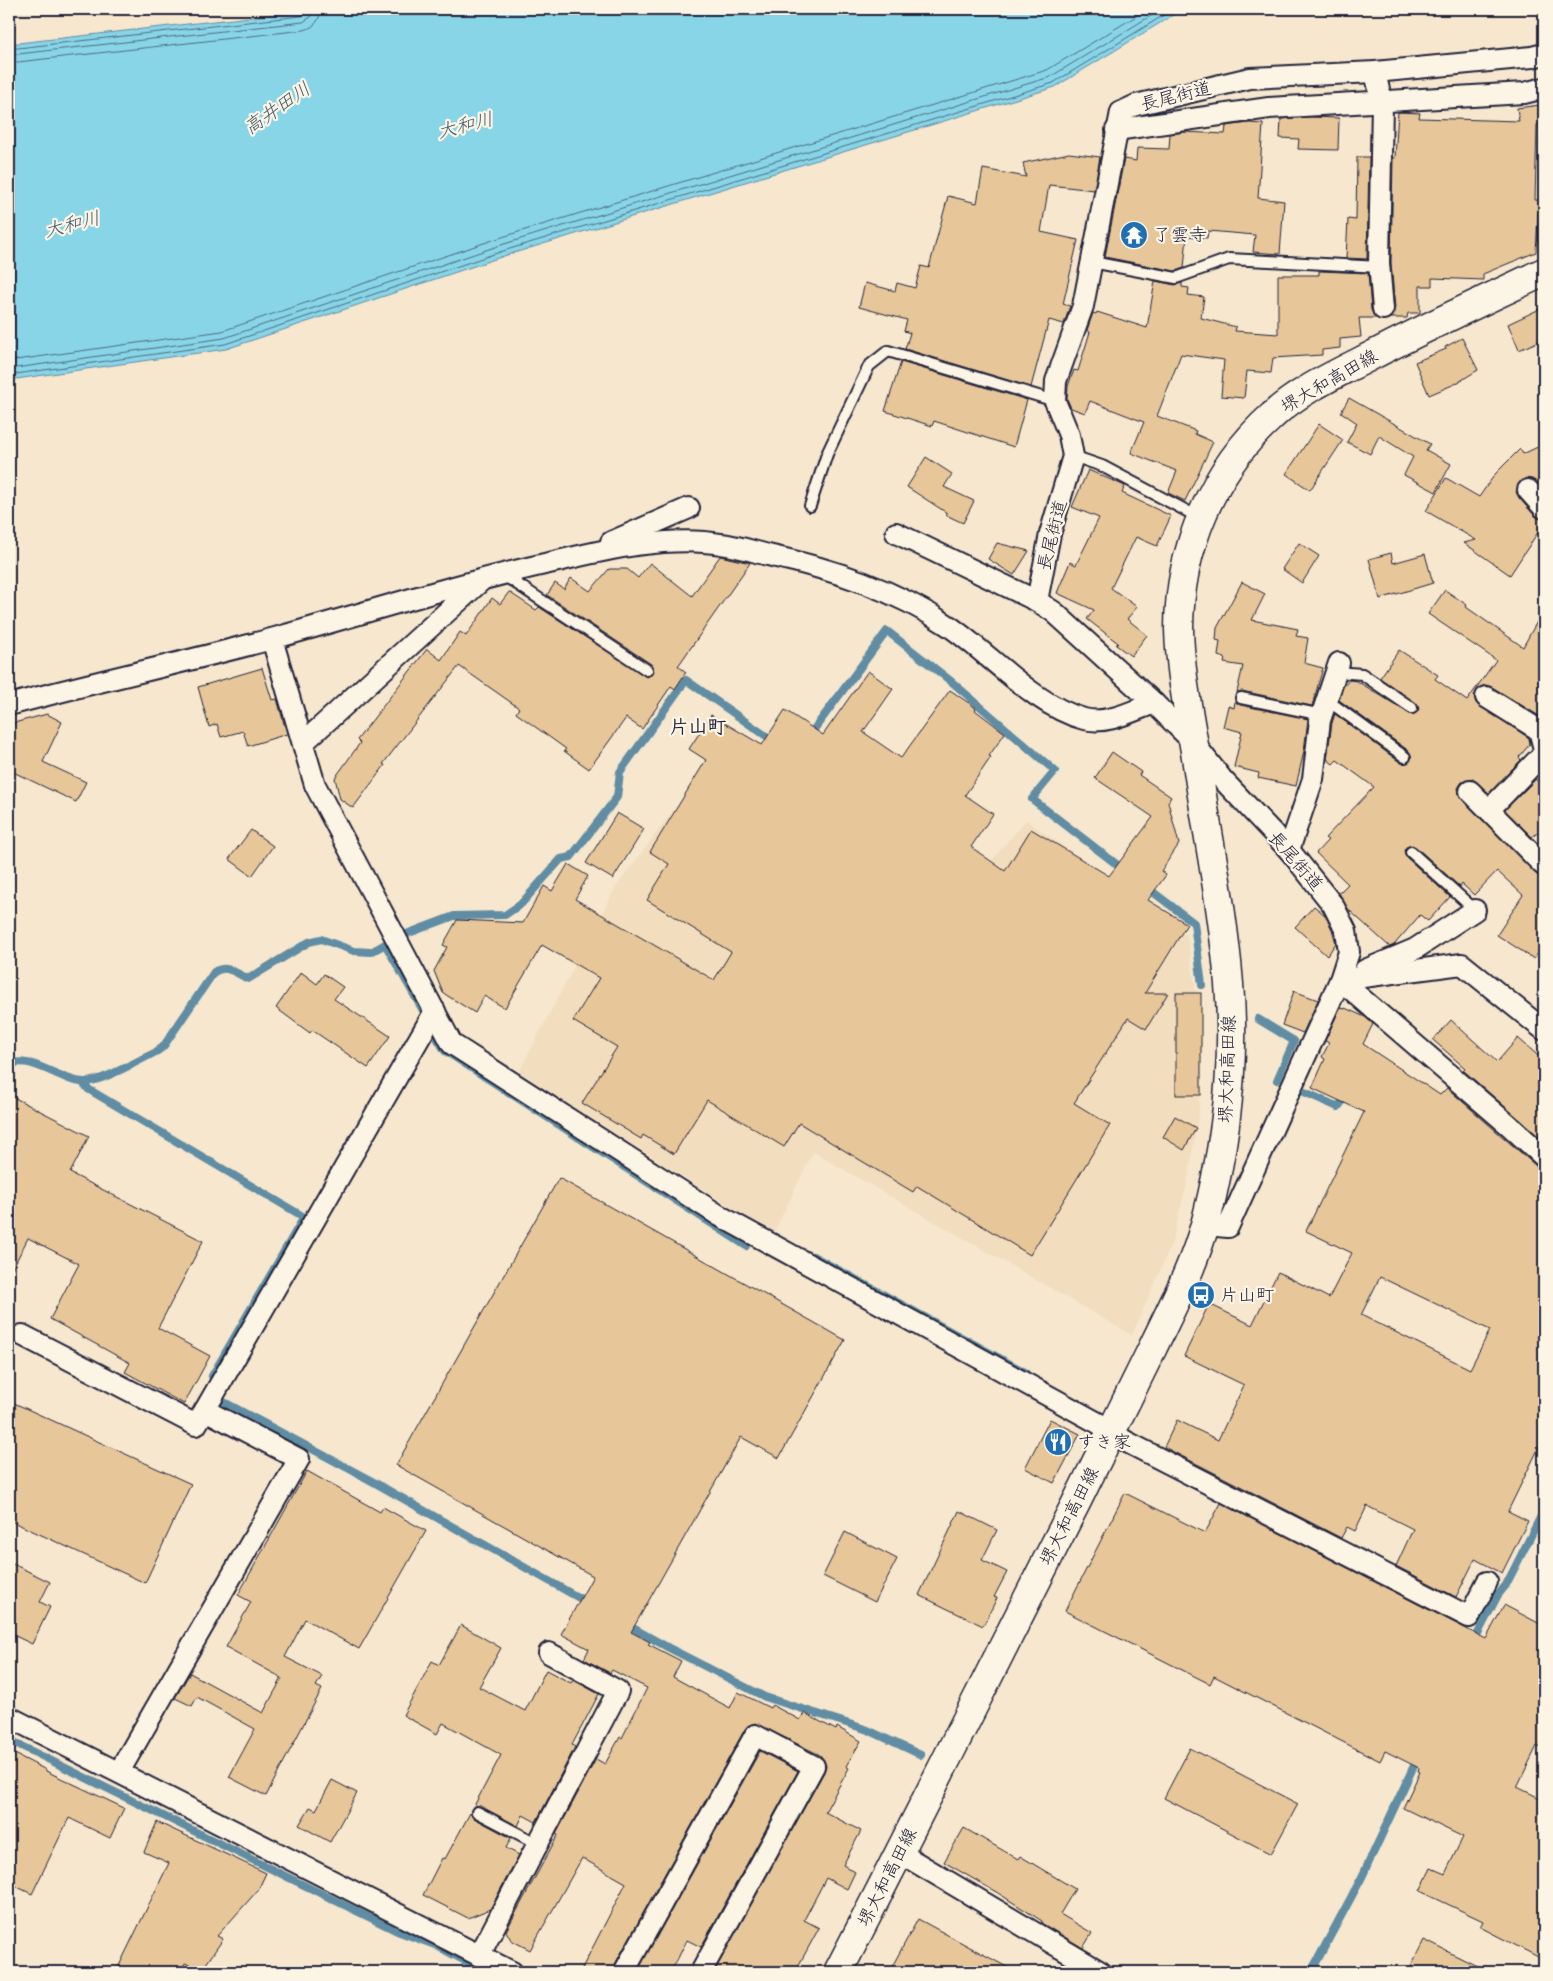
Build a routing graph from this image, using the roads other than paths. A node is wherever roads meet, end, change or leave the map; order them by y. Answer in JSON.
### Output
{"nodes":[{"id":1,"x":1544,"y":54,"type":"edge"},
{"id":2,"x":1375,"y":72,"type":"junction"},
{"id":3,"x":1544,"y":88,"type":"edge"},
{"id":4,"x":1382,"y":103,"type":"junction"},
{"id":5,"x":1116,"y":130,"type":"junction"},
{"id":6,"x":1092,"y":262,"type":"junction"},
{"id":7,"x":1380,"y":268,"type":"junction"},
{"id":8,"x":1544,"y":272,"type":"edge"},
{"id":9,"x":1383,"y":309,"type":"dead end"},
{"id":10,"x":1055,"y":401,"type":"junction"},
{"id":11,"x":1074,"y":456,"type":"junction"},
{"id":12,"x":1528,"y":490,"type":"dead end"},
{"id":13,"x":810,"y":506,"type":"dead end"},
{"id":14,"x":689,"y":508,"type":"dead end"},
{"id":15,"x":1544,"y":508,"type":"edge"},
{"id":16,"x":1201,"y":518,"type":"junction"},
{"id":17,"x":896,"y":533,"type":"dead end"},
{"id":18,"x":579,"y":556,"type":"junction"},
{"id":19,"x":493,"y":575,"type":"junction"},
{"id":20,"x":1037,"y":601,"type":"junction"},
{"id":21,"x":272,"y":638,"type":"junction"},
{"id":22,"x":1338,"y":668,"type":"joint"},
{"id":23,"x":647,"y":670,"type":"dead end"},
{"id":24,"x":1486,"y":697,"type":"dead end"},
{"id":25,"x":1240,"y":698,"type":"dead end"},
{"id":26,"x":1154,"y":703,"type":"junction"},
{"id":27,"x":9,"y":705,"type":"edge"},
{"id":28,"x":1325,"y":707,"type":"junction"},
{"id":29,"x":1412,"y":708,"type":"dead end"},
{"id":30,"x":1193,"y":742,"type":"junction"},
{"id":31,"x":303,"y":743,"type":"junction"},
{"id":32,"x":1544,"y":749,"type":"edge"},
{"id":33,"x":1544,"y":753,"type":"edge"},
{"id":34,"x":1406,"y":756,"type":"dead end"},
{"id":35,"x":1470,"y":791,"type":"dead end"},
{"id":36,"x":1489,"y":810,"type":"junction"},
{"id":37,"x":1288,"y":850,"type":"junction"},
{"id":38,"x":1411,"y":852,"type":"dead end"},
{"id":39,"x":1544,"y":864,"type":"edge"},
{"id":40,"x":1475,"y":910,"type":"joint"},
{"id":41,"x":1340,"y":980,"type":"junction"},
{"id":42,"x":434,"y":1011,"type":"junction"},
{"id":43,"x":1544,"y":1030,"type":"edge"},
{"id":44,"x":1544,"y":1158,"type":"edge"},
{"id":45,"x":1205,"y":1225,"type":"junction"},
{"id":46,"x":22,"y":1335,"type":"dead end"},
{"id":47,"x":205,"y":1410,"type":"junction"},
{"id":48,"x":1111,"y":1432,"type":"junction"},
{"id":49,"x":1487,"y":1582,"type":"dead end"},
{"id":50,"x":549,"y":1653,"type":"dead end"},
{"id":51,"x":9,"y":1717,"type":"edge"},
{"id":52,"x":118,"y":1772,"type":"junction"},
{"id":53,"x":477,"y":1812,"type":"dead end"},
{"id":54,"x":538,"y":1844,"type":"junction"},
{"id":55,"x":900,"y":1854,"type":"junction"},
{"id":56,"x":479,"y":1956,"type":"junction"},
{"id":57,"x":512,"y":1972,"type":"edge"},
{"id":58,"x":624,"y":1972,"type":"edge"},
{"id":59,"x":701,"y":1972,"type":"edge"},
{"id":60,"x":838,"y":1972,"type":"edge"},
{"id":61,"x":1100,"y":1972,"type":"edge"}],
"edges":[{"from":1,"to":2,"type":"street","name":"長尾街道"},
{"from":2,"to":4,"type":"street"},
{"from":2,"to":5,"type":"street","name":"長尾街道"},
{"from":3,"to":4,"type":"street"},
{"from":4,"to":5,"type":"street"},
{"from":4,"to":7,"type":"street"},
{"from":5,"to":6,"type":"street","name":"長尾街道"},
{"from":6,"to":7,"type":"lane"},
{"from":6,"to":10,"type":"street","name":"長尾街道"},
{"from":7,"to":9,"type":"street"},
{"from":8,"to":16,"type":"main road","name":"堺大和高田線"},
{"from":10,"to":11,"type":"street","name":"長尾街道"},
{"from":10,"to":13,"type":"lane"},
{"from":11,"to":16,"type":"lane"},
{"from":11,"to":20,"type":"street","name":"長尾街道"},
{"from":12,"to":15,"type":"street"},
{"from":14,"to":18,"type":"street"},
{"from":16,"to":30,"type":"main road","name":"堺大和高田線"},
{"from":17,"to":20,"type":"street"},
{"from":18,"to":19,"type":"street"},
{"from":18,"to":26,"type":"street"},
{"from":19,"to":21,"type":"street"},
{"from":19,"to":23,"type":"lane"},
{"from":19,"to":31,"type":"street"},
{"from":20,"to":26,"type":"street","name":"長尾街道"},
{"from":21,"to":27,"type":"street"},
{"from":21,"to":31,"type":"street"},
{"from":22,"to":28,"type":"street"},
{"from":22,"to":29,"type":"lane"},
{"from":24,"to":32,"type":"street"},
{"from":25,"to":28,"type":"lane"},
{"from":26,"to":30,"type":"street","name":"長尾街道"},
{"from":28,"to":34,"type":"lane"},
{"from":28,"to":37,"type":"street"},
{"from":30,"to":37,"type":"street","name":"長尾街道"},
{"from":30,"to":45,"type":"main road","name":"堺大和高田線"},
{"from":31,"to":42,"type":"street"},
{"from":33,"to":36,"type":"street"},
{"from":35,"to":36,"type":"street"},
{"from":36,"to":39,"type":"street"},
{"from":37,"to":41,"type":"street","name":"長尾街道"},
{"from":38,"to":40,"type":"lane"},
{"from":40,"to":41,"type":"street"},
{"from":41,"to":43,"type":"street"},
{"from":41,"to":44,"type":"street"},
{"from":41,"to":45,"type":"street","name":"長尾街道"},
{"from":42,"to":47,"type":"street"},
{"from":42,"to":48,"type":"street"},
{"from":45,"to":48,"type":"main road","name":"堺大和高田線"},
{"from":46,"to":47,"type":"street"},
{"from":47,"to":52,"type":"street"},
{"from":48,"to":49,"type":"street"},
{"from":48,"to":55,"type":"main road","name":"堺大和高田線"},
{"from":50,"to":54,"type":"street"},
{"from":51,"to":52,"type":"street"},
{"from":52,"to":56,"type":"street"},
{"from":53,"to":54,"type":"lane"},
{"from":54,"to":56,"type":"street"},
{"from":55,"to":60,"type":"main road","name":"堺大和高田線"},
{"from":55,"to":61,"type":"street"},
{"from":56,"to":57,"type":"street"},
{"from":58,"to":59,"type":"street"}]}
